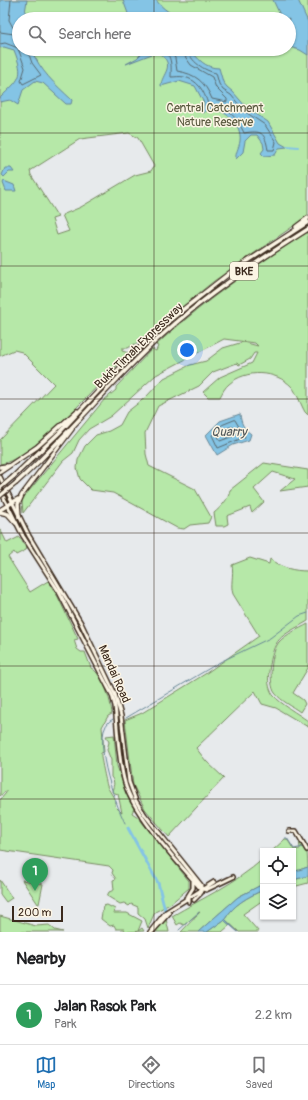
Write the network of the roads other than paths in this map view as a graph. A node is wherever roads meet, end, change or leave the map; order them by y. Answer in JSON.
{"nodes":[{"id":1,"x":308,"y":218,"type":"edge"},
{"id":2,"x":308,"y":222,"type":"edge"},
{"id":3,"x":308,"y":229,"type":"edge"},
{"id":4,"x":286,"y":235,"type":"junction"},
{"id":5,"x":91,"y":398,"type":"junction"},
{"id":6,"x":78,"y":420,"type":"junction"},
{"id":7,"x":14,"y":463,"type":"junction"},
{"id":8,"x":0,"y":467,"type":"edge"},
{"id":9,"x":0,"y":472,"type":"edge"},
{"id":10,"x":0,"y":478,"type":"edge"},
{"id":11,"x":0,"y":489,"type":"edge"},
{"id":12,"x":22,"y":495,"type":"junction"},
{"id":13,"x":0,"y":496,"type":"edge"},
{"id":14,"x":13,"y":504,"type":"junction"},
{"id":15,"x":8,"y":505,"type":"junction"},
{"id":16,"x":0,"y":511,"type":"edge"},
{"id":17,"x":19,"y":517,"type":"junction"},
{"id":18,"x":16,"y":523,"type":"junction"},
{"id":19,"x":29,"y":536,"type":"junction"},
{"id":20,"x":28,"y":545,"type":"junction"},
{"id":21,"x":77,"y":617,"type":"junction"},
{"id":22,"x":74,"y":621,"type":"junction"},
{"id":23,"x":81,"y":623,"type":"junction"},
{"id":24,"x":78,"y":629,"type":"junction"},
{"id":25,"x":125,"y":748,"type":"junction"},
{"id":26,"x":120,"y":750,"type":"junction"},
{"id":27,"x":156,"y":829,"type":"junction"},
{"id":28,"x":289,"y":831,"type":"dead end"},
{"id":29,"x":156,"y":834,"type":"junction"},
{"id":30,"x":307,"y":850,"type":"edge"},
{"id":31,"x":191,"y":877,"type":"junction"},
{"id":32,"x":233,"y":877,"type":"dead end"},
{"id":33,"x":196,"y":878,"type":"junction"},
{"id":34,"x":202,"y":883,"type":"junction"},
{"id":35,"x":210,"y":884,"type":"junction"},
{"id":36,"x":202,"y":889,"type":"junction"},
{"id":37,"x":186,"y":898,"type":"junction"},
{"id":38,"x":194,"y":900,"type":"dead end"},
{"id":39,"x":189,"y":902,"type":"dead end"},
{"id":40,"x":151,"y":932,"type":"edge"}],
"edges":[{"from":1,"to":4,"type":"highway"},
{"from":2,"to":4,"type":"highway","name":"Bukit Timah Expressway","number":"BKE"},
{"from":3,"to":6,"type":"highway","name":"Bukit Timah Expressway","number":"BKE"},
{"from":4,"to":5,"type":"highway","name":"Bukit Timah Expressway","number":"BKE"},
{"from":5,"to":7,"type":"highway"},
{"from":5,"to":11,"type":"highway","name":"Bukit Timah Expressway","number":"BKE","bridge":true},
{"from":6,"to":12,"type":"highway"},
{"from":6,"to":13,"type":"highway","name":"Bukit Timah Expressway","number":"BKE","bridge":true},
{"from":7,"to":8,"type":"highway"},
{"from":7,"to":9,"type":"highway"},
{"from":10,"to":14,"type":"main road","name":"Mandai Road"},
{"from":11,"to":15,"type":"main road","name":"Mandai Road"},
{"from":12,"to":14,"type":"highway"},
{"from":12,"to":17,"type":"highway"},
{"from":14,"to":15,"type":"highway"},
{"from":14,"to":17,"type":"main road","name":"Mandai Road"},
{"from":15,"to":16,"type":"highway"},
{"from":15,"to":18,"type":"main road","name":"Mandai Road"},
{"from":16,"to":18,"type":"highway"},
{"from":17,"to":19,"type":"main road","name":"Mandai Road"},
{"from":18,"to":20,"type":"main road","name":"Mandai Road"},
{"from":19,"to":20,"type":"main road"},
{"from":19,"to":21,"type":"main road","name":"Mandai Road"},
{"from":20,"to":22,"type":"main road","name":"Mandai Road"},
{"from":21,"to":22,"type":"main road"},
{"from":21,"to":23,"type":"main road","name":"Mandai Road"},
{"from":22,"to":24,"type":"main road","name":"Mandai Road"},
{"from":23,"to":24,"type":"main road"},
{"from":23,"to":25,"type":"main road","name":"Mandai Road"},
{"from":24,"to":26,"type":"main road","name":"Mandai Road"},
{"from":25,"to":26,"type":"main road"},
{"from":25,"to":27,"type":"main road","name":"Mandai Road"},
{"from":26,"to":29,"type":"main road","name":"Mandai Road"},
{"from":27,"to":29,"type":"main road"},
{"from":27,"to":33,"type":"main road","name":"Mandai Road"},
{"from":28,"to":30,"type":"main road"},
{"from":29,"to":31,"type":"main road","name":"Mandai Road"},
{"from":31,"to":36,"type":"main road","name":"Mandai Road"},
{"from":31,"to":37,"type":"main road"},
{"from":32,"to":36,"type":"main road"},
{"from":33,"to":34,"type":"main road"},
{"from":33,"to":36,"type":"main road"},
{"from":34,"to":35,"type":"main road"},
{"from":34,"to":35,"type":"main road"},
{"from":35,"to":36,"type":"main road"},
{"from":36,"to":37,"type":"main road"},
{"from":36,"to":38,"type":"main road"},
{"from":37,"to":39,"type":"main road"},
{"from":37,"to":40,"type":"main road"}]}
